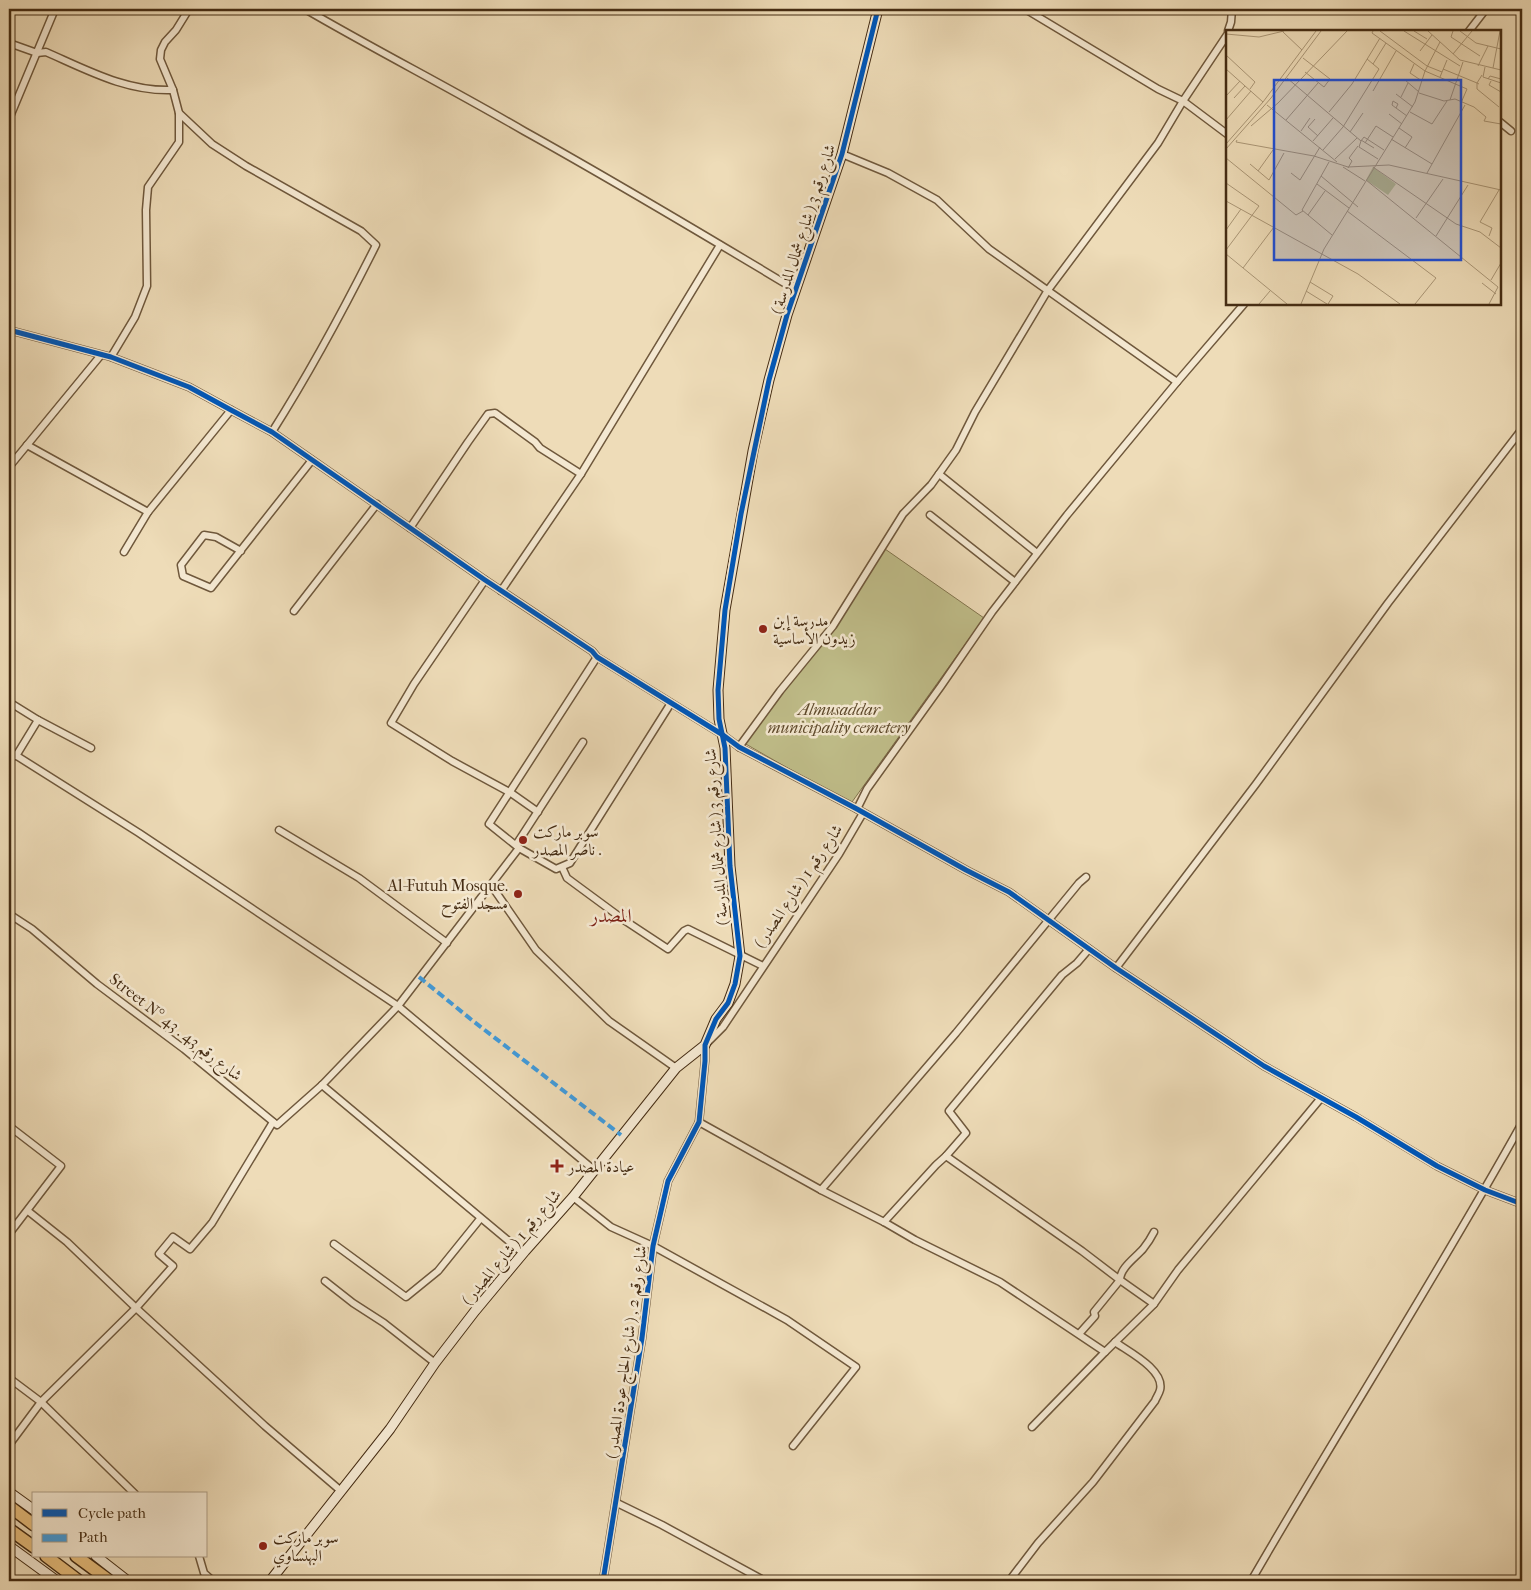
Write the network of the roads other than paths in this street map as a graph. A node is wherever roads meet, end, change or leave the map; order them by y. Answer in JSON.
{"nodes":[{"id":1,"x":55,"y":9,"type":"edge"},
{"id":2,"x":189,"y":9,"type":"edge"},
{"id":3,"x":306,"y":9,"type":"edge"},
{"id":4,"x":878,"y":9,"type":"edge"},
{"id":5,"x":1025,"y":9,"type":"edge"},
{"id":6,"x":1232,"y":9,"type":"edge"},
{"id":7,"x":1486,"y":9,"type":"edge"},
{"id":8,"x":1229,"y":30,"type":"edge"},
{"id":9,"x":1470,"y":30,"type":"edge"},
{"id":10,"x":1226,"y":36,"type":"edge"},
{"id":11,"x":9,"y":43,"type":"edge"},
{"id":12,"x":37,"y":53,"type":"junction"},
{"id":13,"x":173,"y":90,"type":"junction"},
{"id":14,"x":1182,"y":101,"type":"junction"},
{"id":15,"x":179,"y":112,"type":"junction"},
{"id":16,"x":9,"y":119,"type":"edge"},
{"id":17,"x":1501,"y":123,"type":"edge"},
{"id":18,"x":1511,"y":131,"type":"dead end"},
{"id":19,"x":1226,"y":133,"type":"edge"},
{"id":20,"x":842,"y":154,"type":"junction"},
{"id":21,"x":720,"y":245,"type":"junction"},
{"id":22,"x":796,"y":290,"type":"junction"},
{"id":23,"x":1048,"y":290,"type":"junction"},
{"id":24,"x":1243,"y":305,"type":"edge"},
{"id":25,"x":10,"y":333,"type":"edge"},
{"id":26,"x":101,"y":355,"type":"junction"},
{"id":27,"x":111,"y":357,"type":"junction"},
{"id":28,"x":1177,"y":382,"type":"junction"},
{"id":29,"x":232,"y":410,"type":"junction"},
{"id":30,"x":1522,"y":429,"type":"edge"},
{"id":31,"x":272,"y":432,"type":"junction"},
{"id":32,"x":27,"y":445,"type":"junction"},
{"id":33,"x":312,"y":460,"type":"junction"},
{"id":34,"x":9,"y":467,"type":"edge"},
{"id":35,"x":581,"y":474,"type":"junction"},
{"id":36,"x":939,"y":474,"type":"junction"},
{"id":37,"x":377,"y":504,"type":"junction"},
{"id":38,"x":148,"y":512,"type":"junction"},
{"id":39,"x":930,"y":515,"type":"dead end"},
{"id":40,"x":410,"y":528,"type":"junction"},
{"id":41,"x":241,"y":551,"type":"junction"},
{"id":42,"x":124,"y":552,"type":"dead end"},
{"id":43,"x":1037,"y":553,"type":"junction"},
{"id":44,"x":485,"y":580,"type":"junction"},
{"id":45,"x":1015,"y":582,"type":"junction"},
{"id":46,"x":501,"y":591,"type":"junction"},
{"id":47,"x":294,"y":611,"type":"dead end"},
{"id":48,"x":598,"y":656,"type":"junction"},
{"id":49,"x":9,"y":702,"type":"edge"},
{"id":50,"x":671,"y":703,"type":"junction"},
{"id":51,"x":38,"y":720,"type":"junction"},
{"id":52,"x":723,"y":735,"type":"junction"},
{"id":53,"x":583,"y":742,"type":"dead end"},
{"id":54,"x":740,"y":747,"type":"junction"},
{"id":55,"x":91,"y":748,"type":"dead end"},
{"id":56,"x":9,"y":751,"type":"edge"},
{"id":57,"x":16,"y":756,"type":"junction"},
{"id":58,"x":511,"y":793,"type":"junction"},
{"id":59,"x":857,"y":809,"type":"junction"},
{"id":60,"x":538,"y":812,"type":"junction"},
{"id":61,"x":863,"y":813,"type":"junction"},
{"id":62,"x":279,"y":830,"type":"dead end"},
{"id":63,"x":518,"y":847,"type":"junction"},
{"id":64,"x":562,"y":867,"type":"junction"},
{"id":65,"x":1086,"y":877,"type":"dead end"},
{"id":66,"x":491,"y":885,"type":"junction"},
{"id":67,"x":9,"y":914,"type":"edge"},
{"id":68,"x":1049,"y":920,"type":"junction"},
{"id":69,"x":447,"y":943,"type":"junction"},
{"id":70,"x":1089,"y":949,"type":"junction"},
{"id":71,"x":740,"y":956,"type":"junction"},
{"id":72,"x":762,"y":966,"type":"junction"},
{"id":73,"x":1116,"y":968,"type":"junction"},
{"id":74,"x":398,"y":1006,"type":"junction"},
{"id":75,"x":705,"y":1045,"type":"junction"},
{"id":76,"x":676,"y":1068,"type":"junction"},
{"id":77,"x":322,"y":1084,"type":"junction"},
{"id":78,"x":1321,"y":1098,"type":"junction"},
{"id":79,"x":273,"y":1122,"type":"junction"},
{"id":80,"x":699,"y":1122,"type":"junction"},
{"id":81,"x":1522,"y":1123,"type":"edge"},
{"id":82,"x":9,"y":1126,"type":"edge"},
{"id":83,"x":946,"y":1156,"type":"junction"},
{"id":84,"x":594,"y":1170,"type":"junction"},
{"id":85,"x":821,"y":1190,"type":"junction"},
{"id":86,"x":1485,"y":1190,"type":"junction"},
{"id":87,"x":572,"y":1197,"type":"junction"},
{"id":88,"x":1522,"y":1204,"type":"edge"},
{"id":89,"x":28,"y":1211,"type":"junction"},
{"id":90,"x":480,"y":1219,"type":"junction"},
{"id":91,"x":884,"y":1222,"type":"junction"},
{"id":92,"x":1154,"y":1232,"type":"dead end"},
{"id":93,"x":9,"y":1234,"type":"edge"},
{"id":94,"x":334,"y":1244,"type":"dead end"},
{"id":95,"x":653,"y":1246,"type":"junction"},
{"id":96,"x":523,"y":1254,"type":"junction"},
{"id":97,"x":1120,"y":1280,"type":"junction"},
{"id":98,"x":325,"y":1281,"type":"dead end"},
{"id":99,"x":1154,"y":1304,"type":"junction"},
{"id":100,"x":136,"y":1308,"type":"junction"},
{"id":101,"x":1079,"y":1334,"type":"junction"},
{"id":102,"x":1115,"y":1342,"type":"junction"},
{"id":103,"x":1105,"y":1352,"type":"junction"},
{"id":104,"x":435,"y":1364,"type":"junction"},
{"id":105,"x":9,"y":1378,"type":"edge"},
{"id":106,"x":40,"y":1402,"type":"junction"},
{"id":107,"x":1032,"y":1427,"type":"dead end"},
{"id":108,"x":9,"y":1445,"type":"edge"},
{"id":109,"x":793,"y":1446,"type":"dead end"},
{"id":110,"x":341,"y":1491,"type":"junction"},
{"id":111,"x":9,"y":1492,"type":"edge"},
{"id":112,"x":133,"y":1492,"type":"edge"},
{"id":113,"x":617,"y":1503,"type":"junction"},
{"id":114,"x":9,"y":1506,"type":"edge"},
{"id":115,"x":32,"y":1509,"type":"edge"},
{"id":116,"x":32,"y":1523,"type":"edge"},
{"id":117,"x":9,"y":1529,"type":"edge"},
{"id":118,"x":9,"y":1546,"type":"edge"},
{"id":119,"x":32,"y":1546,"type":"edge"},
{"id":120,"x":49,"y":1558,"type":"edge"},
{"id":121,"x":79,"y":1558,"type":"edge"},
{"id":122,"x":99,"y":1558,"type":"edge"},
{"id":123,"x":200,"y":1558,"type":"edge"},
{"id":124,"x":57,"y":1581,"type":"edge"},
{"id":125,"x":79,"y":1581,"type":"edge"},
{"id":126,"x":110,"y":1581,"type":"edge"},
{"id":127,"x":128,"y":1581,"type":"edge"},
{"id":128,"x":213,"y":1581,"type":"edge"},
{"id":129,"x":270,"y":1581,"type":"edge"},
{"id":130,"x":603,"y":1581,"type":"edge"},
{"id":131,"x":765,"y":1581,"type":"edge"},
{"id":132,"x":1009,"y":1581,"type":"edge"},
{"id":133,"x":1251,"y":1581,"type":"edge"}],
"edges":[{"from":1,"to":12,"type":"street"},
{"from":2,"to":13,"type":"street"},
{"from":3,"to":21,"type":"street"},
{"from":4,"to":20,"type":"street","name":"شارع رقم 3 ( شارع شمال المدرسة )"},
{"from":5,"to":14,"type":"street"},
{"from":6,"to":8,"type":"street"},
{"from":7,"to":9,"type":"street"},
{"from":10,"to":14,"type":"street"},
{"from":11,"to":12,"type":"street"},
{"from":12,"to":13,"type":"street"},
{"from":12,"to":16,"type":"street"},
{"from":13,"to":15,"type":"street"},
{"from":14,"to":19,"type":"street"},
{"from":14,"to":23,"type":"street"},
{"from":15,"to":27,"type":"street"},
{"from":15,"to":31,"type":"street"},
{"from":17,"to":18,"type":"street"},
{"from":20,"to":22,"type":"street","name":"شارع رقم 3 ( شارع شمال المدرسة )"},
{"from":20,"to":23,"type":"street"},
{"from":21,"to":22,"type":"street"},
{"from":21,"to":35,"type":"street"},
{"from":22,"to":52,"type":"street","name":"شارع رقم 3 ( شارع شمال المدرسة )"},
{"from":23,"to":28,"type":"street"},
{"from":23,"to":36,"type":"street"},
{"from":24,"to":28,"type":"street"},
{"from":25,"to":26,"type":"street"},
{"from":26,"to":27,"type":"street"},
{"from":26,"to":32,"type":"street"},
{"from":27,"to":29,"type":"street"},
{"from":28,"to":43,"type":"street"},
{"from":29,"to":31,"type":"street"},
{"from":29,"to":38,"type":"street"},
{"from":30,"to":73,"type":"street"},
{"from":31,"to":33,"type":"street"},
{"from":32,"to":34,"type":"street"},
{"from":32,"to":38,"type":"street"},
{"from":33,"to":37,"type":"street"},
{"from":33,"to":41,"type":"street"},
{"from":35,"to":40,"type":"street"},
{"from":35,"to":46,"type":"street"},
{"from":36,"to":43,"type":"street"},
{"from":36,"to":54,"type":"street"},
{"from":37,"to":40,"type":"street"},
{"from":37,"to":47,"type":"street"},
{"from":38,"to":42,"type":"street"},
{"from":39,"to":45,"type":"street"},
{"from":40,"to":44,"type":"street"},
{"from":41,"to":41,"type":"street"},
{"from":43,"to":45,"type":"street"},
{"from":44,"to":46,"type":"street"},
{"from":44,"to":58,"type":"street"},
{"from":45,"to":59,"type":"street"},
{"from":46,"to":48,"type":"street"},
{"from":48,"to":50,"type":"street"},
{"from":48,"to":58,"type":"street"},
{"from":49,"to":51,"type":"street"},
{"from":50,"to":52,"type":"street"},
{"from":50,"to":64,"type":"street"},
{"from":51,"to":55,"type":"street"},
{"from":51,"to":57,"type":"street"},
{"from":52,"to":54,"type":"street"},
{"from":52,"to":71,"type":"street","name":"شارع رقم 3 ( شارع شمال المدرسة )"},
{"from":53,"to":60,"type":"street"},
{"from":54,"to":59,"type":"street"},
{"from":56,"to":57,"type":"street"},
{"from":57,"to":74,"type":"street"},
{"from":58,"to":60,"type":"street"},
{"from":58,"to":63,"type":"street"},
{"from":59,"to":61,"type":"street"},
{"from":60,"to":63,"type":"street"},
{"from":61,"to":68,"type":"street"},
{"from":61,"to":72,"type":"street","name":"شارع رقم 1 ( شارع المصدر )"},
{"from":62,"to":69,"type":"street"},
{"from":63,"to":64,"type":"street"},
{"from":63,"to":66,"type":"street"},
{"from":64,"to":71,"type":"street"},
{"from":65,"to":68,"type":"street"},
{"from":66,"to":69,"type":"street"},
{"from":66,"to":76,"type":"street"},
{"from":67,"to":79,"type":"street","name":"Street N° 43 . شارع رقم 43"},
{"from":68,"to":70,"type":"street"},
{"from":68,"to":85,"type":"street"},
{"from":69,"to":74,"type":"street"},
{"from":70,"to":73,"type":"street"},
{"from":70,"to":83,"type":"street"},
{"from":71,"to":72,"type":"street"},
{"from":71,"to":75,"type":"street","name":"شارع رقم 3 ( شارع شمال المدرسة )"},
{"from":72,"to":75,"type":"street","name":"شارع رقم 1 ( شارع المصدر )"},
{"from":73,"to":78,"type":"street"},
{"from":74,"to":77,"type":"street"},
{"from":74,"to":84,"type":"street"},
{"from":75,"to":76,"type":"street","name":"شارع رقم 1 ( شارع المصدر )"},
{"from":75,"to":80,"type":"street","name":"شارع رقم 2 , ( شارع الحاج عودة المصدر )"},
{"from":76,"to":84,"type":"street","name":"شارع رقم 1 ( شارع المصدر )"},
{"from":77,"to":79,"type":"street"},
{"from":77,"to":90,"type":"street"},
{"from":78,"to":86,"type":"street"},
{"from":78,"to":99,"type":"street"},
{"from":79,"to":100,"type":"street"},
{"from":80,"to":85,"type":"street"},
{"from":80,"to":95,"type":"street","name":"شارع رقم 2 , ( شارع الحاج عودة المصدر )"},
{"from":81,"to":86,"type":"street"},
{"from":82,"to":89,"type":"street"},
{"from":83,"to":91,"type":"street"},
{"from":83,"to":97,"type":"street"},
{"from":84,"to":87,"type":"street","name":"شارع رقم 1 ( شارع المصدر )"},
{"from":85,"to":91,"type":"street"},
{"from":86,"to":88,"type":"street"},
{"from":86,"to":133,"type":"street"},
{"from":87,"to":95,"type":"street"},
{"from":87,"to":96,"type":"street","name":"شارع رقم 1 ( شارع المصدر )"},
{"from":89,"to":93,"type":"street"},
{"from":89,"to":100,"type":"street"},
{"from":90,"to":94,"type":"street"},
{"from":90,"to":96,"type":"street"},
{"from":91,"to":101,"type":"street"},
{"from":92,"to":97,"type":"street"},
{"from":95,"to":109,"type":"street"},
{"from":95,"to":113,"type":"street","name":"شارع رقم 2 , ( شارع الحاج عودة المصدر )"},
{"from":96,"to":104,"type":"street","name":"شارع رقم 1 ( شارع المصدر )"},
{"from":97,"to":99,"type":"street"},
{"from":97,"to":101,"type":"street"},
{"from":98,"to":104,"type":"street"},
{"from":99,"to":102,"type":"street"},
{"from":100,"to":106,"type":"street"},
{"from":100,"to":110,"type":"street"},
{"from":101,"to":103,"type":"street"},
{"from":102,"to":103,"type":"street"},
{"from":102,"to":132,"type":"street"},
{"from":103,"to":107,"type":"street"},
{"from":104,"to":110,"type":"street","name":"شارع رقم 1 ( شارع المصدر )"},
{"from":105,"to":106,"type":"street"},
{"from":106,"to":108,"type":"street"},
{"from":106,"to":112,"type":"street"},
{"from":110,"to":129,"type":"street","name":"شارع رقم 1 ( شارع المصدر )"},
{"from":111,"to":115,"type":"street"},
{"from":113,"to":130,"type":"street","name":"شارع رقم 2 , ( شارع الحاج عودة المصدر )"},
{"from":113,"to":131,"type":"street"},
{"from":114,"to":116,"type":"highway"},
{"from":117,"to":119,"type":"highway"},
{"from":118,"to":124,"type":"street"},
{"from":120,"to":125,"type":"highway"},
{"from":121,"to":126,"type":"highway"},
{"from":122,"to":127,"type":"street"},
{"from":123,"to":128,"type":"street"}]}
